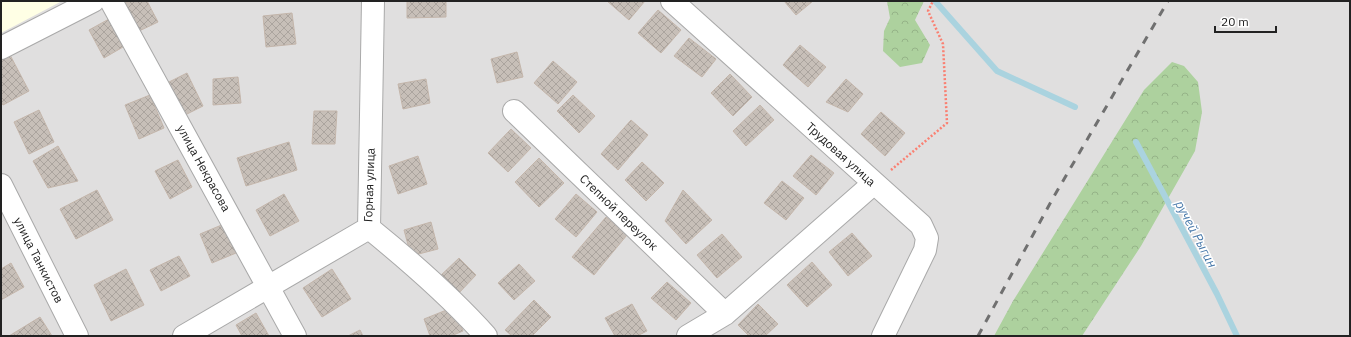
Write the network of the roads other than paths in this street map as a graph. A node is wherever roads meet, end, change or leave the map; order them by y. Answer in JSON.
{"nodes":[{"id":1,"x":93,"y":1,"type":"edge"},
{"id":2,"x":111,"y":1,"type":"edge"},
{"id":3,"x":373,"y":1,"type":"edge"},
{"id":4,"x":672,"y":1,"type":"edge"},
{"id":5,"x":1,"y":48,"type":"edge"},
{"id":6,"x":514,"y":111,"type":"dead end"},
{"id":7,"x":874,"y":184,"type":"junction"},
{"id":8,"x":1,"y":185,"type":"edge"},
{"id":9,"x":369,"y":228,"type":"junction"},
{"id":10,"x":269,"y":286,"type":"junction"},
{"id":11,"x":725,"y":314,"type":"junction"},
{"id":12,"x":77,"y":336,"type":"edge"},
{"id":13,"x":184,"y":336,"type":"edge"},
{"id":14,"x":295,"y":336,"type":"edge"},
{"id":15,"x":486,"y":336,"type":"edge"},
{"id":16,"x":688,"y":336,"type":"edge"},
{"id":17,"x":883,"y":336,"type":"edge"}],
"edges":[{"from":1,"to":5,"type":"street"},
{"from":2,"to":10,"type":"street","name":"улица Некрасова"},
{"from":3,"to":9,"type":"street","name":"Горная улица"},
{"from":4,"to":7,"type":"street","name":"Трудовая улица"},
{"from":6,"to":11,"type":"street","name":"Степной переулок"},
{"from":7,"to":11,"type":"street"},
{"from":7,"to":17,"type":"street","name":"Трудовая улица"},
{"from":8,"to":12,"type":"street","name":"улица Танкистов"},
{"from":9,"to":10,"type":"street","name":"Горная улица"},
{"from":9,"to":15,"type":"street"},
{"from":10,"to":13,"type":"street","name":"Горная улица"},
{"from":10,"to":14,"type":"street","name":"улица Некрасова"},
{"from":11,"to":16,"type":"street"}]}
